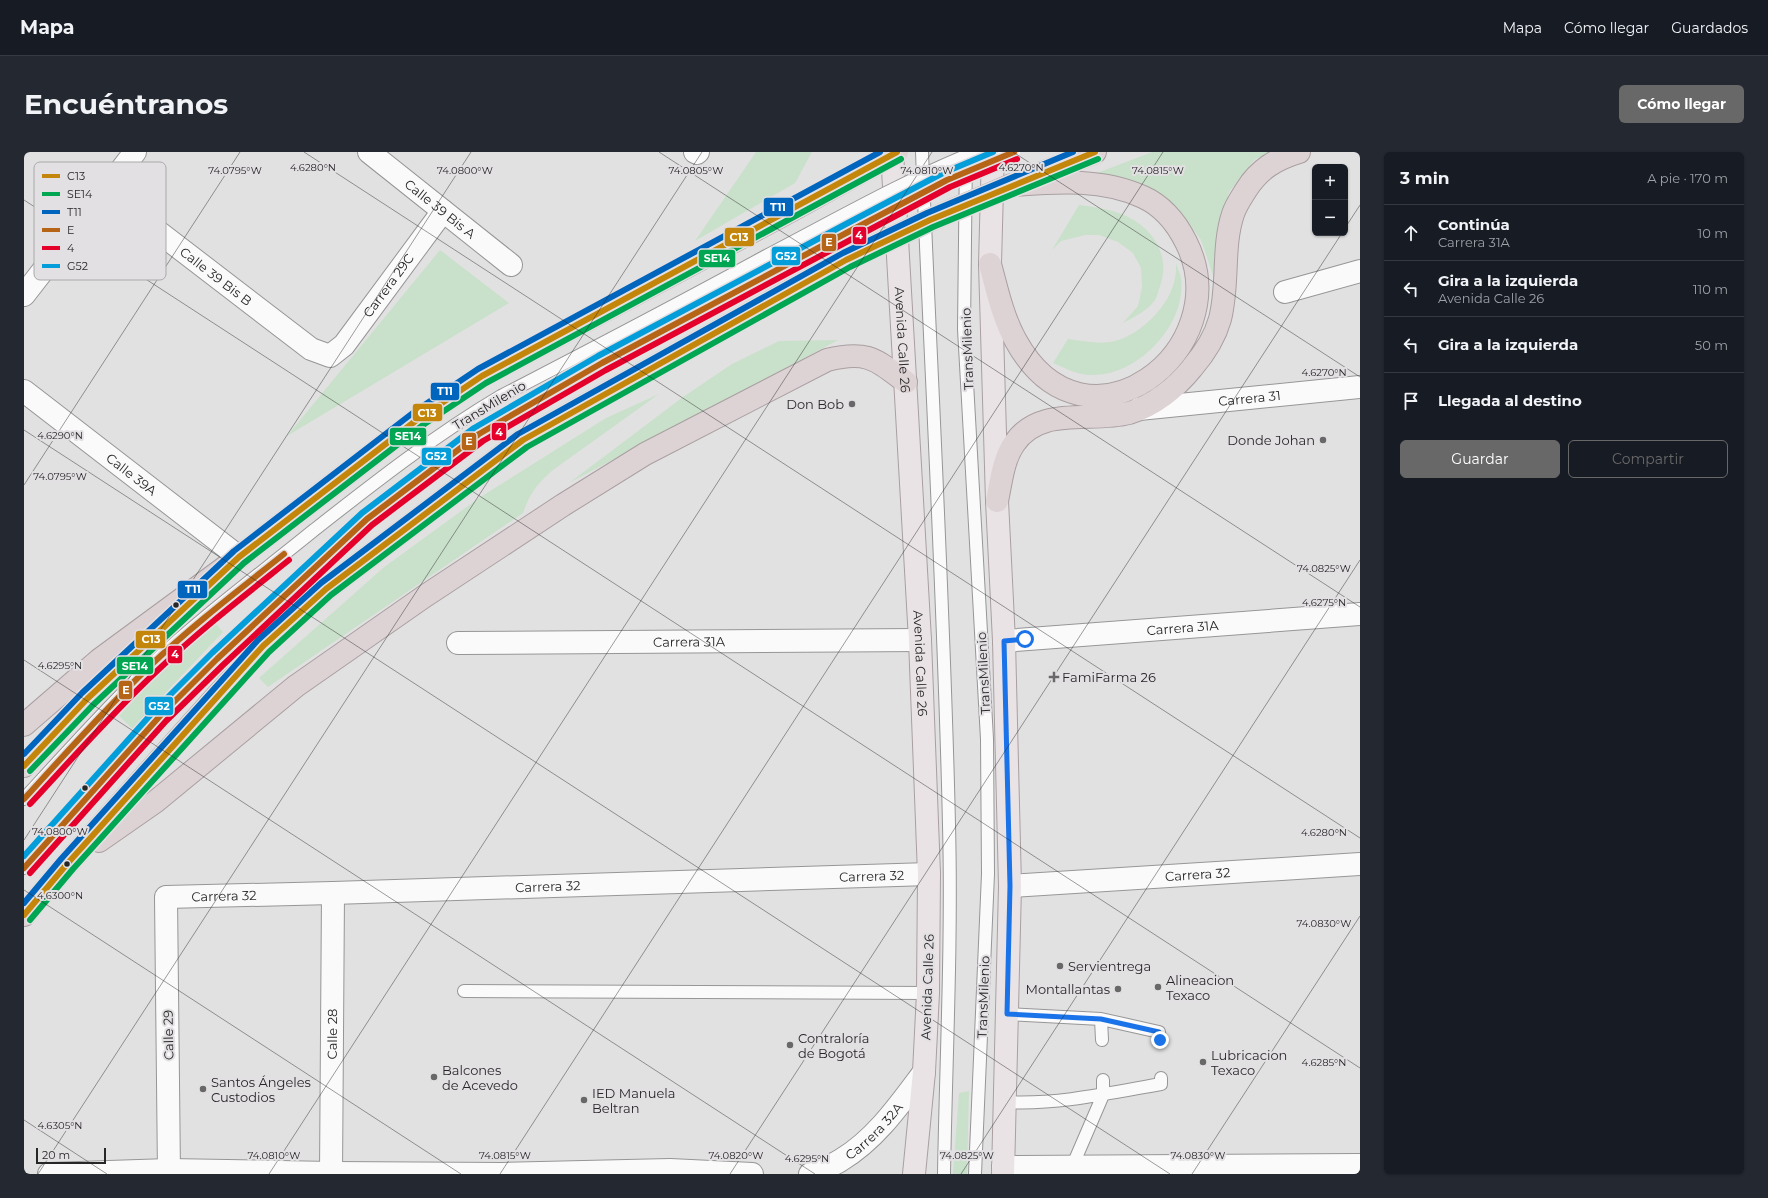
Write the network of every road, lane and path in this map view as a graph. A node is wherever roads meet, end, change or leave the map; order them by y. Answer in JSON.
{"nodes":[{"id":1,"x":135,"y":152,"type":"edge"},
{"id":2,"x":369,"y":152,"type":"edge"},
{"id":3,"x":892,"y":152,"type":"edge"},
{"id":4,"x":897,"y":152,"type":"edge"},
{"id":5,"x":922,"y":152,"type":"edge"},
{"id":6,"x":966,"y":152,"type":"edge"},
{"id":7,"x":975,"y":152,"type":"edge"},
{"id":8,"x":993,"y":152,"type":"edge"},
{"id":9,"x":1014,"y":152,"type":"edge"},
{"id":10,"x":1095,"y":152,"type":"edge"},
{"id":11,"x":1298,"y":152,"type":"edge"},
{"id":12,"x":127,"y":162,"type":"edge"},
{"id":13,"x":1012,"y":185,"type":"junction"},
{"id":14,"x":443,"y":211,"type":"junction"},
{"id":15,"x":166,"y":238,"type":"edge"},
{"id":16,"x":990,"y":264,"type":"junction"},
{"id":17,"x":511,"y":265,"type":"dead end"},
{"id":18,"x":1360,"y":270,"type":"edge"},
{"id":19,"x":36,"y":280,"type":"edge"},
{"id":20,"x":1285,"y":292,"type":"dead end"},
{"id":21,"x":24,"y":295,"type":"edge"},
{"id":22,"x":330,"y":356,"type":"joint"},
{"id":23,"x":906,"y":382,"type":"junction"},
{"id":24,"x":1360,"y":387,"type":"edge"},
{"id":25,"x":24,"y":391,"type":"edge"},
{"id":26,"x":1139,"y":409,"type":"junction"},
{"id":27,"x":997,"y":501,"type":"junction"},
{"id":28,"x":239,"y":557,"type":"junction"},
{"id":29,"x":1360,"y":614,"type":"edge"},
{"id":30,"x":920,"y":640,"type":"junction"},
{"id":31,"x":1004,"y":641,"type":"junction"},
{"id":32,"x":458,"y":644,"type":"dead end"},
{"id":33,"x":24,"y":725,"type":"edge"},
{"id":34,"x":24,"y":766,"type":"edge"},
{"id":35,"x":24,"y":798,"type":"edge"},
{"id":36,"x":67,"y":864,"type":"junction"},
{"id":37,"x":1360,"y":864,"type":"edge"},
{"id":38,"x":24,"y":868,"type":"edge"},
{"id":39,"x":929,"y":874,"type":"junction"},
{"id":40,"x":1010,"y":886,"type":"junction"},
{"id":41,"x":333,"y":893,"type":"junction"},
{"id":42,"x":166,"y":897,"type":"joint"},
{"id":43,"x":24,"y":915,"type":"edge"},
{"id":44,"x":464,"y":991,"type":"dead end"},
{"id":45,"x":928,"y":993,"type":"junction"},
{"id":46,"x":1007,"y":1014,"type":"junction"},
{"id":47,"x":1101,"y":1019,"type":"junction"},
{"id":48,"x":1102,"y":1040,"type":"dead end"},
{"id":49,"x":1160,"y":1040,"type":"dead end"},
{"id":50,"x":924,"y":1072,"type":"junction"},
{"id":51,"x":1161,"y":1078,"type":"dead end"},
{"id":52,"x":1103,"y":1080,"type":"dead end"},
{"id":53,"x":1103,"y":1095,"type":"junction"},
{"id":54,"x":1005,"y":1102,"type":"junction"},
{"id":55,"x":944,"y":1152,"type":"junction"},
{"id":56,"x":1360,"y":1165,"type":"edge"},
{"id":57,"x":1072,"y":1167,"type":"junction"},
{"id":58,"x":1003,"y":1171,"type":"edge"},
{"id":59,"x":169,"y":1172,"type":"edge"},
{"id":60,"x":670,"y":1172,"type":"edge"},
{"id":61,"x":49,"y":1174,"type":"edge"},
{"id":62,"x":331,"y":1174,"type":"edge"},
{"id":63,"x":502,"y":1174,"type":"edge"},
{"id":64,"x":752,"y":1174,"type":"edge"},
{"id":65,"x":810,"y":1174,"type":"edge"},
{"id":66,"x":914,"y":1174,"type":"edge"},
{"id":67,"x":940,"y":1174,"type":"edge"},
{"id":68,"x":944,"y":1174,"type":"edge"},
{"id":69,"x":975,"y":1174,"type":"edge"}],
"edges":[{"from":1,"to":12,"type":"street"},
{"from":2,"to":14,"type":"street","name":"Calle 39 Bis A"},
{"from":3,"to":23,"type":"main road","name":"Avenida Calle 26"},
{"from":4,"to":28,"type":"highway","bridge":true},
{"from":5,"to":55,"type":"lane"},
{"from":6,"to":69,"type":"lane","name":"TransMilenio"},
{"from":7,"to":35,"type":"lane","name":"TransMilenio","bridge":true},
{"from":8,"to":16,"type":"main road"},
{"from":9,"to":38,"type":"lane","name":"TransMilenio","bridge":true},
{"from":10,"to":13,"type":"highway"},
{"from":11,"to":26,"type":"highway"},
{"from":13,"to":16,"type":"highway"},
{"from":13,"to":36,"type":"highway","bridge":true},
{"from":14,"to":17,"type":"street","name":"Calle 39 Bis A"},
{"from":14,"to":22,"type":"street","name":"Carrera 29C"},
{"from":15,"to":22,"type":"street","name":"Calle 39 Bis B"},
{"from":16,"to":27,"type":"main road"},
{"from":18,"to":20,"type":"street"},
{"from":19,"to":21,"type":"street"},
{"from":23,"to":30,"type":"main road","name":"Avenida Calle 26"},
{"from":23,"to":36,"type":"highway"},
{"from":24,"to":26,"type":"street","name":"Carrera 31"},
{"from":25,"to":28,"type":"street","name":"Calle 39A"},
{"from":26,"to":27,"type":"highway"},
{"from":27,"to":31,"type":"main road"},
{"from":28,"to":33,"type":"highway"},
{"from":28,"to":34,"type":"highway"},
{"from":29,"to":31,"type":"street","name":"Carrera 31A"},
{"from":30,"to":32,"type":"street","name":"Carrera 31A"},
{"from":30,"to":39,"type":"main road","name":"Avenida Calle 26"},
{"from":31,"to":40,"type":"main road"},
{"from":36,"to":43,"type":"highway"},
{"from":37,"to":40,"type":"street","name":"Carrera 32"},
{"from":39,"to":41,"type":"street","name":"Carrera 32"},
{"from":39,"to":45,"type":"main road","name":"Avenida Calle 26"},
{"from":40,"to":46,"type":"main road"},
{"from":41,"to":42,"type":"street","name":"Carrera 32"},
{"from":41,"to":62,"type":"street","name":"Calle 28"},
{"from":42,"to":59,"type":"street","name":"Calle 29"},
{"from":44,"to":45,"type":"lane"},
{"from":45,"to":50,"type":"main road","name":"Avenida Calle 26"},
{"from":46,"to":47,"type":"lane"},
{"from":46,"to":54,"type":"main road"},
{"from":47,"to":48,"type":"lane"},
{"from":47,"to":49,"type":"lane"},
{"from":50,"to":65,"type":"street","name":"Carrera 32A"},
{"from":50,"to":66,"type":"main road","name":"Avenida Calle 26"},
{"from":51,"to":53,"type":"lane"},
{"from":52,"to":53,"type":"lane"},
{"from":53,"to":54,"type":"lane"},
{"from":53,"to":57,"type":"lane"},
{"from":54,"to":58,"type":"main road"},
{"from":55,"to":67,"type":"lane"},
{"from":55,"to":68,"type":"lane"},
{"from":56,"to":57,"type":"street"},
{"from":57,"to":58,"type":"street"},
{"from":59,"to":61,"type":"street"},
{"from":59,"to":62,"type":"street"},
{"from":60,"to":63,"type":"street"},
{"from":60,"to":64,"type":"street"},
{"from":62,"to":63,"type":"street"}]}
